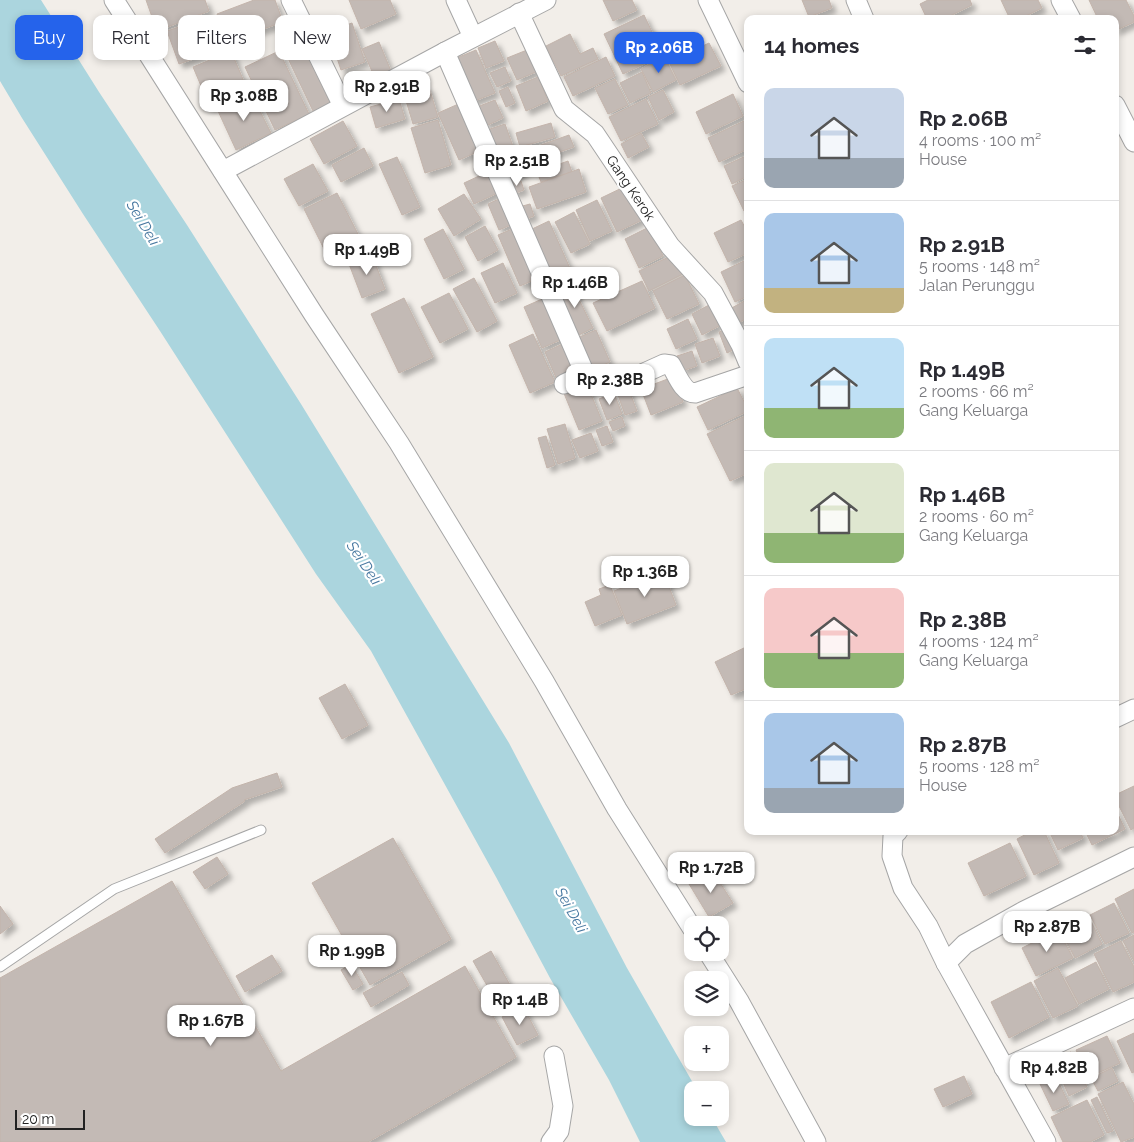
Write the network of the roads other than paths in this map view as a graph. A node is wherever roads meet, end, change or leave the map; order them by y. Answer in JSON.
{"nodes":[{"id":1,"x":114,"y":0,"type":"edge"},
{"id":2,"x":291,"y":0,"type":"edge"},
{"id":3,"x":456,"y":0,"type":"edge"},
{"id":4,"x":546,"y":0,"type":"edge"},
{"id":5,"x":708,"y":0,"type":"edge"},
{"id":6,"x":856,"y":0,"type":"edge"},
{"id":7,"x":1061,"y":0,"type":"edge"},
{"id":8,"x":519,"y":13,"type":"junction"},
{"id":9,"x":862,"y":15,"type":"edge"},
{"id":10,"x":1069,"y":15,"type":"edge"},
{"id":11,"x":473,"y":37,"type":"junction"},
{"id":12,"x":445,"y":52,"type":"junction"},
{"id":13,"x":744,"y":74,"type":"edge"},
{"id":14,"x":343,"y":106,"type":"junction"},
{"id":15,"x":1119,"y":113,"type":"edge"},
{"id":16,"x":1134,"y":142,"type":"edge"},
{"id":17,"x":223,"y":170,"type":"junction"},
{"id":18,"x":744,"y":352,"type":"edge"},
{"id":19,"x":585,"y":374,"type":"junction"},
{"id":20,"x":744,"y":376,"type":"edge"},
{"id":21,"x":564,"y":384,"type":"dead end"},
{"id":22,"x":1134,"y":709,"type":"edge"},
{"id":23,"x":1119,"y":716,"type":"edge"},
{"id":24,"x":261,"y":830,"type":"dead end"},
{"id":25,"x":894,"y":835,"type":"edge"},
{"id":26,"x":1134,"y":857,"type":"edge"},
{"id":27,"x":684,"y":916,"type":"edge"},
{"id":28,"x":714,"y":961,"type":"edge"},
{"id":29,"x":946,"y":963,"type":"junction"},
{"id":30,"x":0,"y":967,"type":"edge"},
{"id":31,"x":1134,"y":1008,"type":"edge"},
{"id":32,"x":554,"y":1056,"type":"dead end"},
{"id":33,"x":1004,"y":1068,"type":"junction"},
{"id":34,"x":551,"y":1142,"type":"edge"},
{"id":35,"x":816,"y":1142,"type":"edge"},
{"id":36,"x":1046,"y":1142,"type":"edge"}],
"edges":[{"from":1,"to":17,"type":"street"},
{"from":2,"to":14,"type":"street"},
{"from":3,"to":11,"type":"street"},
{"from":4,"to":8,"type":"street"},
{"from":5,"to":13,"type":"street"},
{"from":6,"to":9,"type":"street"},
{"from":7,"to":10,"type":"street"},
{"from":8,"to":11,"type":"street"},
{"from":8,"to":18,"type":"street","name":"Gang Kerok"},
{"from":11,"to":12,"type":"street"},
{"from":12,"to":14,"type":"street"},
{"from":12,"to":19,"type":"street"},
{"from":14,"to":17,"type":"street"},
{"from":15,"to":16,"type":"street"},
{"from":17,"to":27,"type":"street"},
{"from":19,"to":20,"type":"street"},
{"from":19,"to":21,"type":"street"},
{"from":22,"to":23,"type":"street"},
{"from":24,"to":30,"type":"lane"},
{"from":25,"to":29,"type":"street"},
{"from":26,"to":29,"type":"street"},
{"from":28,"to":35,"type":"street"},
{"from":29,"to":33,"type":"street"},
{"from":31,"to":33,"type":"street"},
{"from":32,"to":34,"type":"street"},
{"from":33,"to":36,"type":"street"}]}
